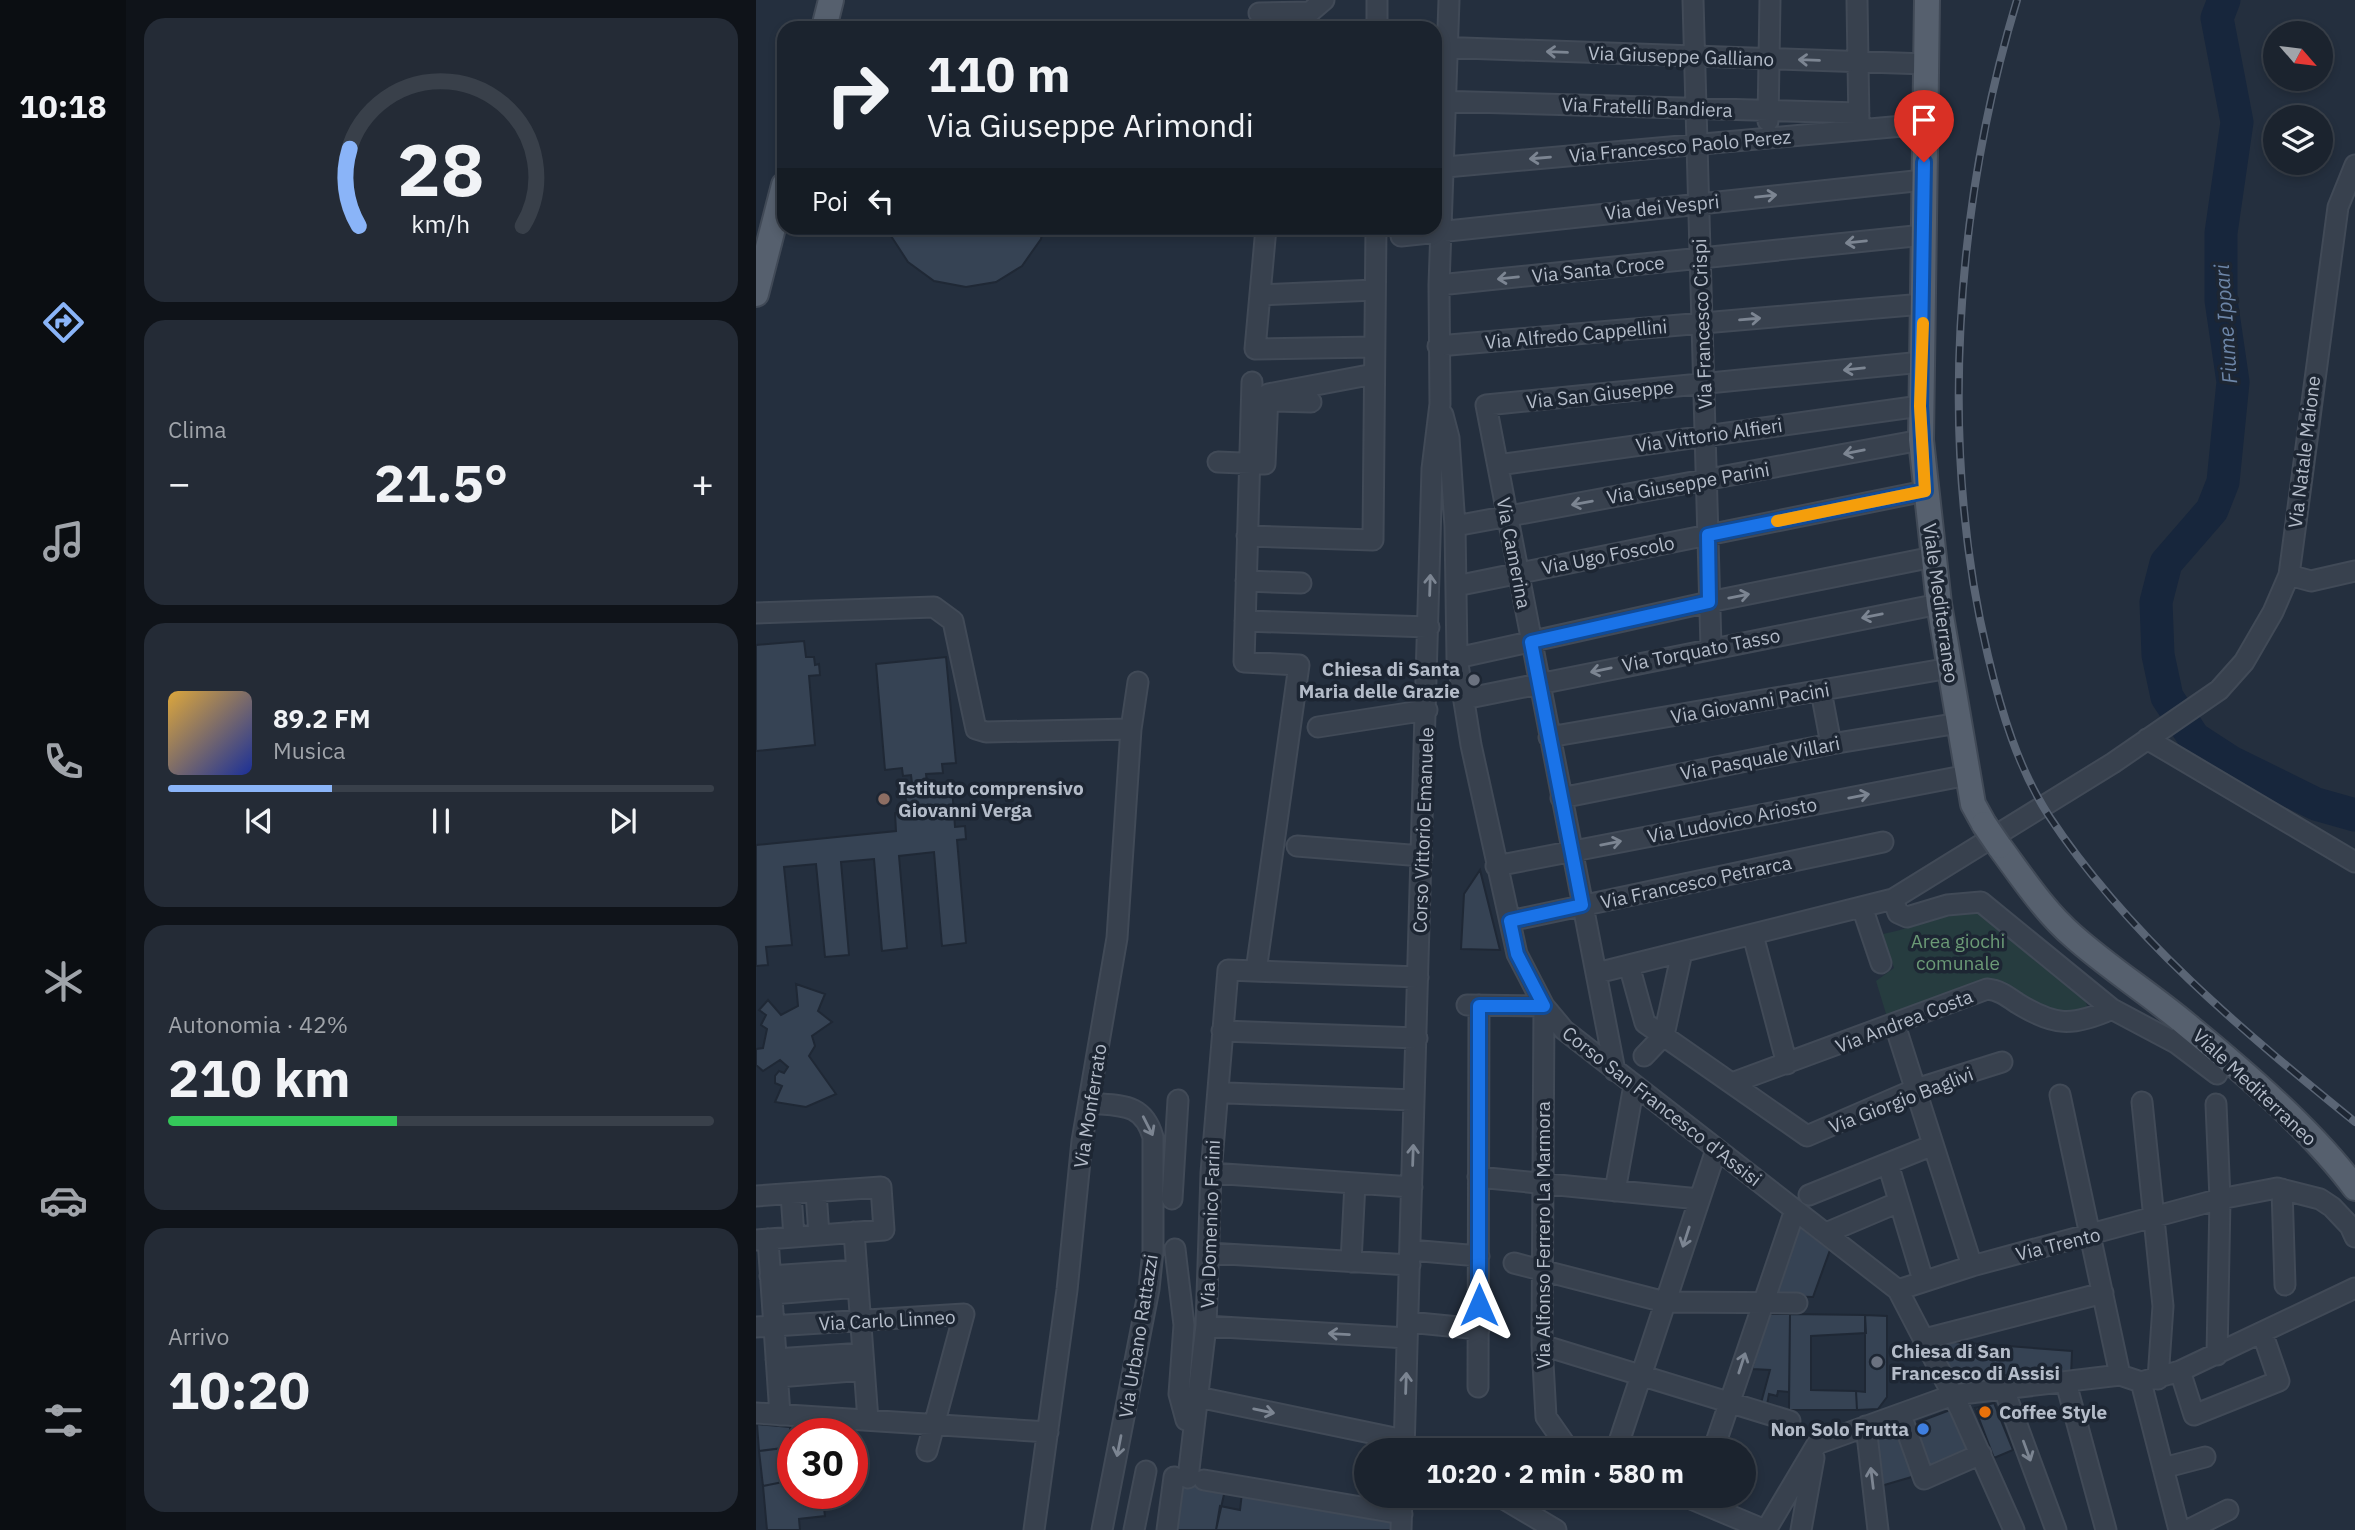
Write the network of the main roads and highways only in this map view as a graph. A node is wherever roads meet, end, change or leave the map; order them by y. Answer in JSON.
{"nodes":[{"id":1,"x":831,"y":0,"type":"edge"},
{"id":2,"x":1927,"y":0,"type":"edge"},
{"id":3,"x":826,"y":21,"type":"edge"},
{"id":4,"x":777,"y":212,"type":"edge"},
{"id":5,"x":756,"y":294,"type":"edge"},
{"id":6,"x":2355,"y":1188,"type":"edge"}],
"edges":[{"from":1,"to":3,"type":"main road"},
{"from":2,"to":6,"type":"main road","name":"Viale Mediterraneo","bridge":true},
{"from":4,"to":5,"type":"main road"}]}
